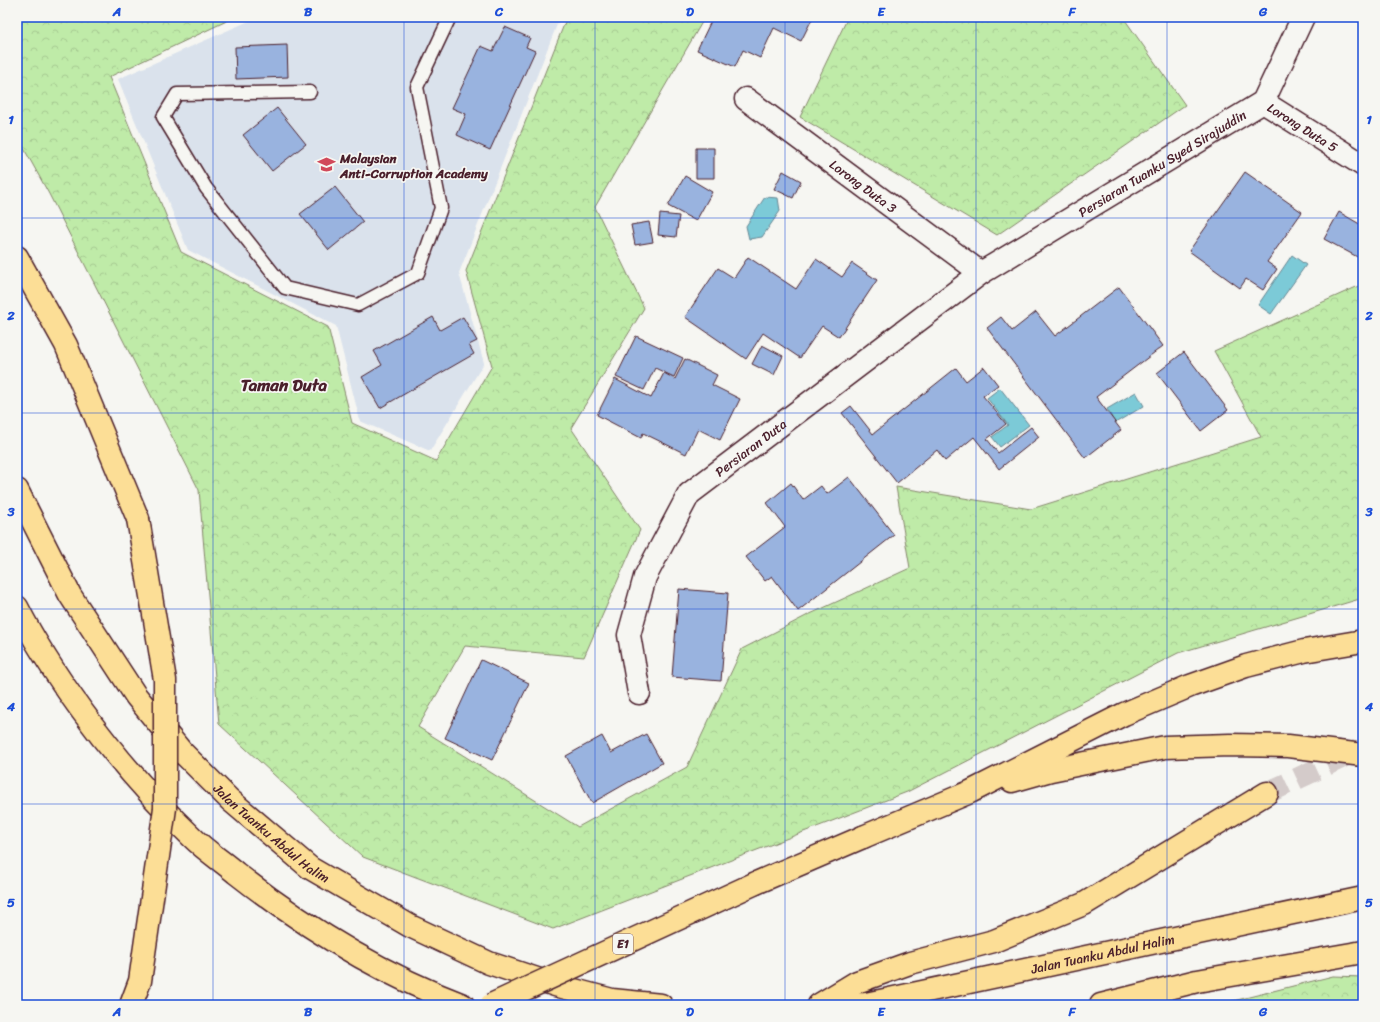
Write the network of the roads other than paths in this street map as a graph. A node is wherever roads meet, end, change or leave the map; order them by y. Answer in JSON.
{"nodes":[{"id":1,"x":450,"y":17,"type":"edge"},
{"id":2,"x":1303,"y":17,"type":"edge"},
{"id":3,"x":310,"y":92,"type":"dead end"},
{"id":4,"x":746,"y":99,"type":"dead end"},
{"id":5,"x":1263,"y":102,"type":"junction"},
{"id":6,"x":1363,"y":165,"type":"edge"},
{"id":7,"x":17,"y":257,"type":"edge"},
{"id":8,"x":981,"y":273,"type":"junction"},
{"id":9,"x":17,"y":490,"type":"edge"},
{"id":10,"x":17,"y":607,"type":"edge"},
{"id":11,"x":1363,"y":641,"type":"edge"},
{"id":12,"x":639,"y":692,"type":"dead end"},
{"id":13,"x":1363,"y":755,"type":"edge"},
{"id":14,"x":970,"y":792,"type":"junction"},
{"id":15,"x":1268,"y":793,"type":"tunnel mouth"},
{"id":16,"x":1363,"y":898,"type":"edge"},
{"id":17,"x":1363,"y":952,"type":"edge"},
{"id":18,"x":131,"y":1005,"type":"edge"},
{"id":19,"x":463,"y":1005,"type":"edge"},
{"id":20,"x":491,"y":1005,"type":"edge"},
{"id":21,"x":661,"y":1005,"type":"edge"},
{"id":22,"x":819,"y":1005,"type":"edge"},
{"id":23,"x":841,"y":1005,"type":"edge"},
{"id":24,"x":1102,"y":1005,"type":"edge"}],
"edges":[{"from":1,"to":3,"type":"lane"},
{"from":2,"to":5,"type":"street"},
{"from":4,"to":8,"type":"street","name":"Lorong Duta 3"},
{"from":5,"to":6,"type":"street","name":"Lorong Duta 5"},
{"from":5,"to":8,"type":"street","name":"Persiaran Tuanku Syed Sirajuddin"},
{"from":7,"to":18,"type":"main road","bridge":true},
{"from":8,"to":12,"type":"street","name":"Persiaran Duta"},
{"from":9,"to":21,"type":"main road","name":"Jalan Tuanku Abdul Halim"},
{"from":10,"to":19,"type":"main road"},
{"from":11,"to":14,"type":"main road"},
{"from":13,"to":14,"type":"main road"},
{"from":14,"to":20,"type":"main road","number":"E1","bridge":true},
{"from":15,"to":22,"type":"main road"},
{"from":16,"to":23,"type":"main road","name":"Jalan Tuanku Abdul Halim"},
{"from":17,"to":24,"type":"main road"}]}
